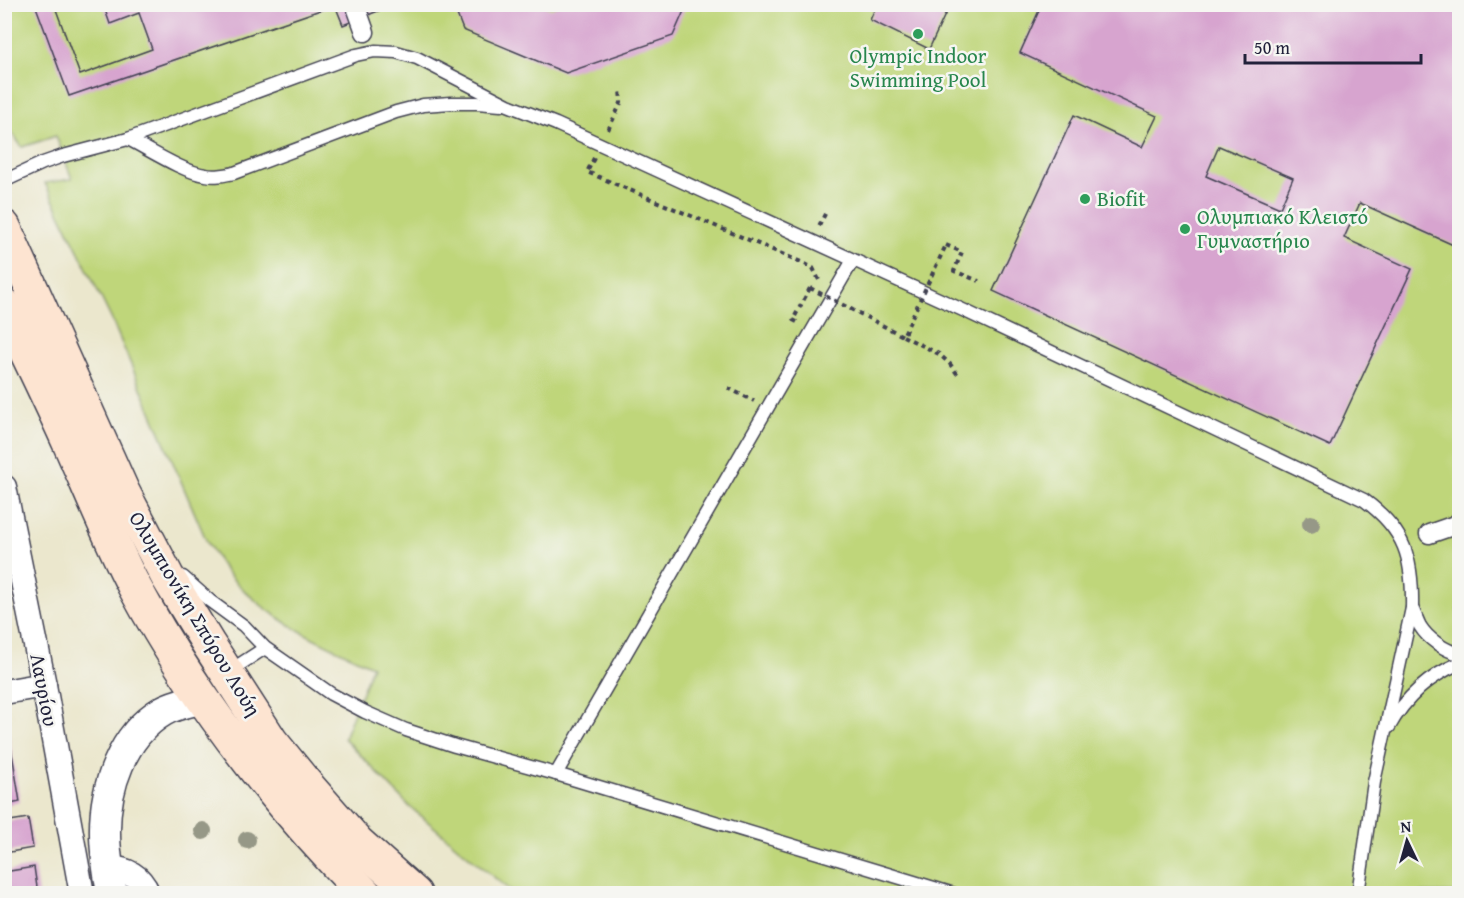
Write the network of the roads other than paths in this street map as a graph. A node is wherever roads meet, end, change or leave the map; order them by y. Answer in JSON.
{"nodes":[{"id":1,"x":355,"y":4,"type":"edge"},
{"id":2,"x":366,"y":32,"type":"dead end"},
{"id":3,"x":508,"y":105,"type":"junction"},
{"id":4,"x":128,"y":139,"type":"junction"},
{"id":5,"x":4,"y":181,"type":"edge"},
{"id":6,"x":4,"y":228,"type":"edge"},
{"id":7,"x":853,"y":260,"type":"junction"},
{"id":8,"x":4,"y":305,"type":"edge"},
{"id":9,"x":4,"y":488,"type":"edge"},
{"id":10,"x":1460,"y":521,"type":"edge"},
{"id":11,"x":1429,"y":534,"type":"dead end"},
{"id":12,"x":147,"y":537,"type":"junction"},
{"id":13,"x":1412,"y":608,"type":"junction"},
{"id":14,"x":265,"y":648,"type":"junction"},
{"id":15,"x":1460,"y":654,"type":"edge"},
{"id":16,"x":1460,"y":663,"type":"edge"},
{"id":17,"x":227,"y":672,"type":"junction"},
{"id":18,"x":44,"y":685,"type":"junction"},
{"id":19,"x":4,"y":692,"type":"edge"},
{"id":20,"x":203,"y":698,"type":"junction"},
{"id":21,"x":1383,"y":738,"type":"junction"},
{"id":22,"x":556,"y":774,"type":"junction"},
{"id":23,"x":1362,"y":871,"type":"junction"},
{"id":24,"x":110,"y":881,"type":"edge"},
{"id":25,"x":82,"y":894,"type":"edge"},
{"id":26,"x":148,"y":894,"type":"edge"},
{"id":27,"x":365,"y":894,"type":"edge"},
{"id":28,"x":415,"y":894,"type":"edge"},
{"id":29,"x":954,"y":894,"type":"edge"},
{"id":30,"x":1358,"y":894,"type":"edge"},
{"id":31,"x":1363,"y":894,"type":"edge"}],
"edges":[{"from":1,"to":2,"type":"street"},
{"from":3,"to":4,"type":"lane"},
{"from":3,"to":4,"type":"lane"},
{"from":3,"to":7,"type":"lane"},
{"from":4,"to":5,"type":"lane"},
{"from":6,"to":12,"type":"main road","name":"Ολυμπιονίκη Σπύρου Λούη"},
{"from":7,"to":13,"type":"lane"},
{"from":7,"to":22,"type":"lane"},
{"from":8,"to":20,"type":"main road","name":"Ολυμπιονίκη Σπύρου Λούη"},
{"from":9,"to":18,"type":"street","name":"Λαυρίου"},
{"from":10,"to":11,"type":"street"},
{"from":12,"to":14,"type":"lane"},
{"from":12,"to":17,"type":"main road","name":"Ολυμπιονίκη Σπύρου Λούη"},
{"from":13,"to":15,"type":"lane"},
{"from":13,"to":21,"type":"lane"},
{"from":14,"to":17,"type":"lane"},
{"from":14,"to":22,"type":"lane"},
{"from":16,"to":21,"type":"lane"},
{"from":17,"to":28,"type":"main road","name":"Ολυμπιονίκη Σπύρου Λούη"},
{"from":18,"to":19,"type":"street"},
{"from":18,"to":25,"type":"street","name":"Λαυρίου"},
{"from":20,"to":24,"type":"street"},
{"from":20,"to":27,"type":"main road","name":"Ολυμπιονίκη Σπύρου Λούη"},
{"from":21,"to":23,"type":"lane"},
{"from":22,"to":29,"type":"lane"},
{"from":23,"to":30,"type":"lane"},
{"from":23,"to":31,"type":"lane"},
{"from":24,"to":26,"type":"street"}]}
